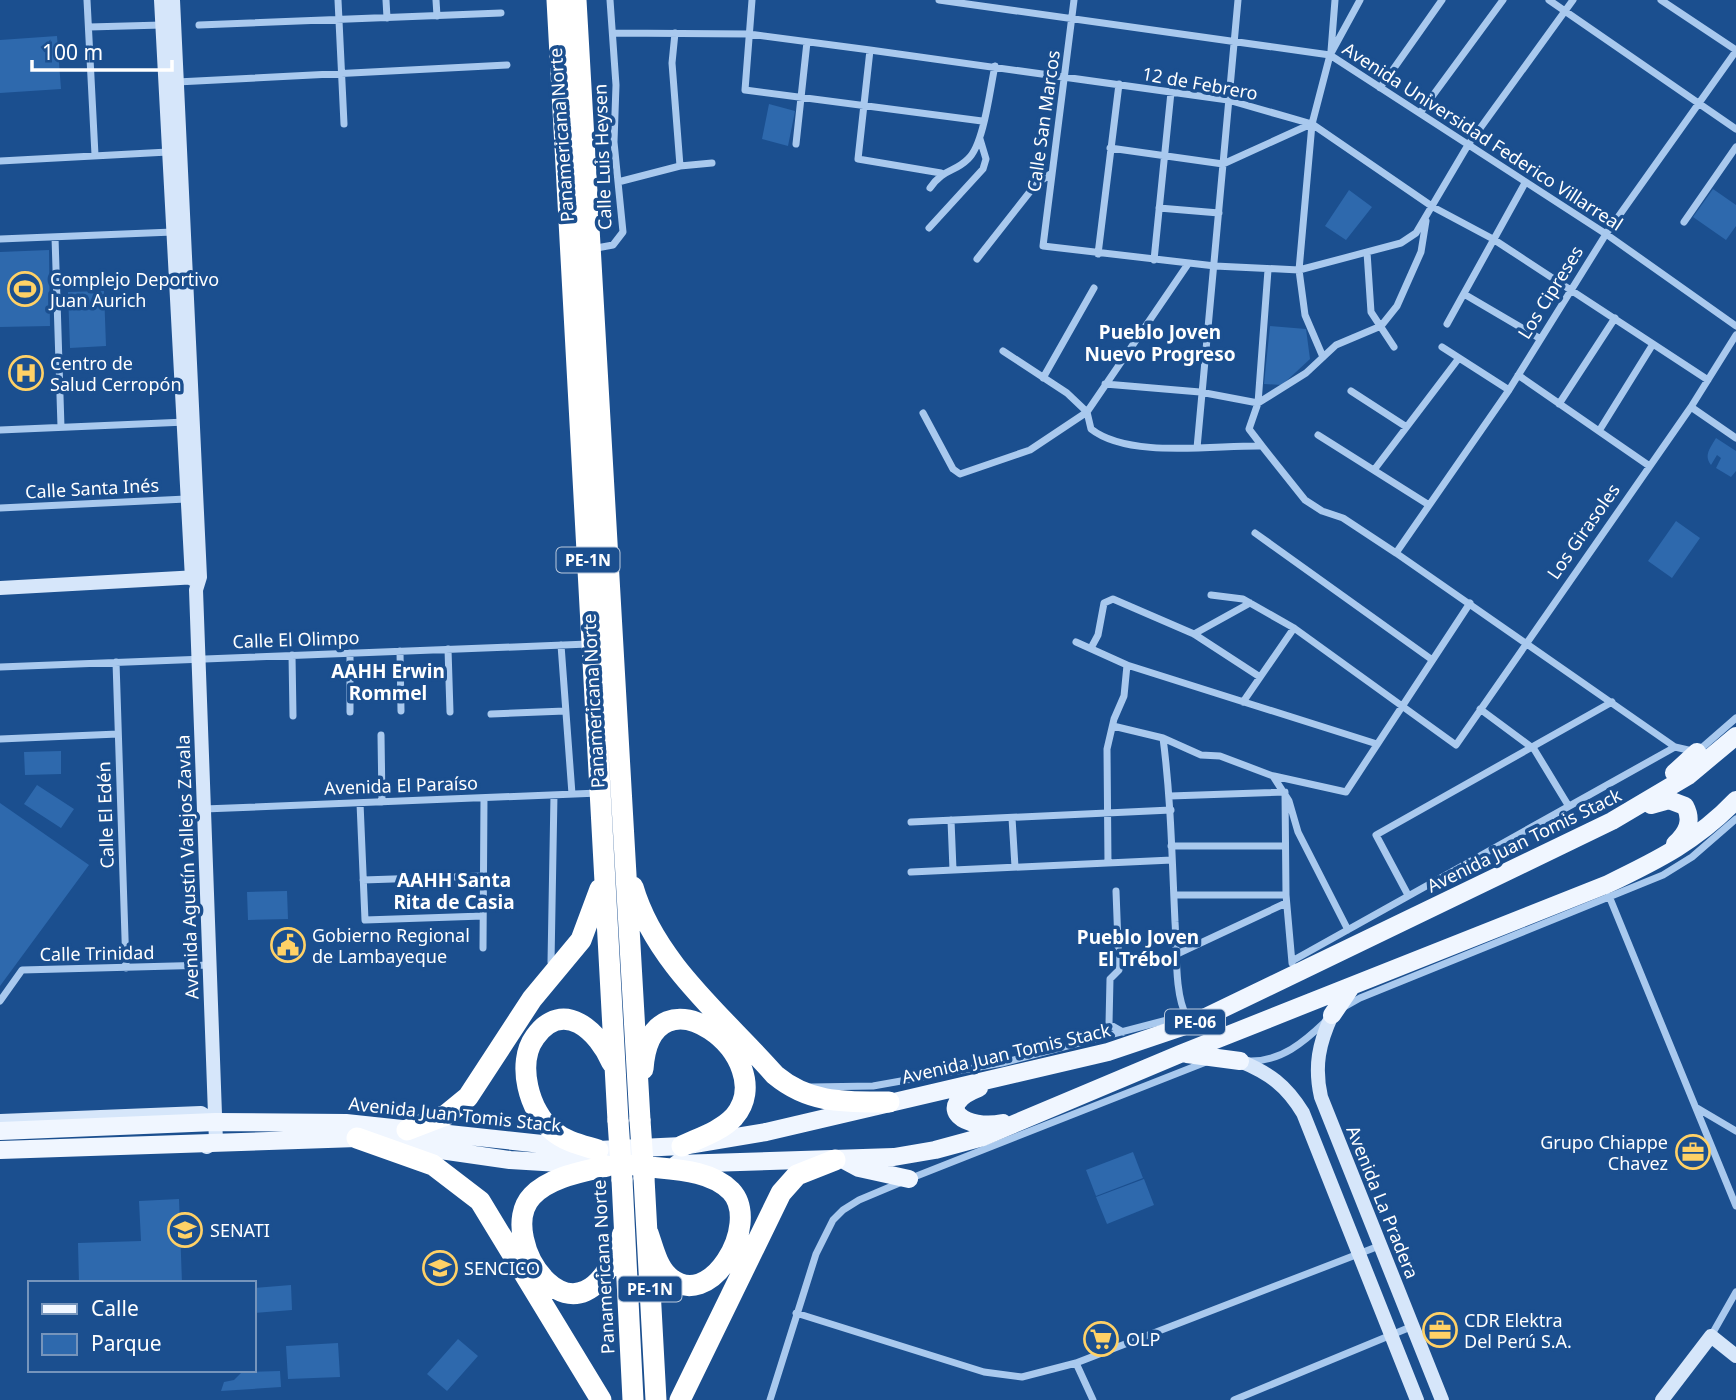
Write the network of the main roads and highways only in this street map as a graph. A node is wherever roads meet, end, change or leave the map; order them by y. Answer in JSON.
{"nodes":[{"id":1,"x":557,"y":0,"type":"edge"},
{"id":2,"x":576,"y":0,"type":"edge"},
{"id":3,"x":1736,"y":736,"type":"edge"},
{"id":4,"x":1698,"y":752,"type":"road end"},
{"id":5,"x":1736,"y":800,"type":"edge"},
{"id":6,"x":1617,"y":819,"type":"junction"},
{"id":7,"x":624,"y":856,"type":"junction"},
{"id":8,"x":1660,"y":859,"type":"junction"},
{"id":9,"x":604,"y":877,"type":"junction"},
{"id":10,"x":1350,"y":987,"type":"junction"},
{"id":11,"x":1332,"y":1015,"type":"road end"},
{"id":12,"x":1180,"y":1054,"type":"junction"},
{"id":13,"x":1240,"y":1060,"type":"road end"},
{"id":14,"x":615,"y":1069,"type":"junction"},
{"id":15,"x":1012,"y":1076,"type":"junction"},
{"id":16,"x":638,"y":1095,"type":"junction"},
{"id":17,"x":894,"y":1095,"type":"junction"},
{"id":18,"x":1041,"y":1115,"type":"junction"},
{"id":19,"x":407,"y":1130,"type":"junction"},
{"id":20,"x":0,"y":1131,"type":"edge"},
{"id":21,"x":357,"y":1138,"type":"junction"},
{"id":22,"x":682,"y":1146,"type":"junction"},
{"id":23,"x":0,"y":1150,"type":"edge"},
{"id":24,"x":839,"y":1160,"type":"junction"},
{"id":25,"x":621,"y":1168,"type":"junction"},
{"id":26,"x":909,"y":1179,"type":"road end"},
{"id":27,"x":624,"y":1233,"type":"junction"},
{"id":28,"x":648,"y":1233,"type":"junction"},
{"id":29,"x":601,"y":1400,"type":"edge"},
{"id":30,"x":632,"y":1400,"type":"edge"},
{"id":31,"x":656,"y":1400,"type":"edge"},
{"id":32,"x":680,"y":1400,"type":"edge"}],
"edges":[{"from":1,"to":9,"type":"highway","name":"Panamericana Norte","number":"PE-1N"},
{"from":2,"to":7,"type":"highway","name":"Panamericana Norte","number":"PE-1N"},
{"from":3,"to":6,"type":"main road","name":"Avenida Juan Tomis Stack","number":"PE-06"},
{"from":4,"to":6,"type":"main road"},
{"from":5,"to":8,"type":"main road","name":"Avenida Juan Tomis Stack","number":"PE-06"},
{"from":6,"to":8,"type":"main road"},
{"from":6,"to":15,"type":"main road","name":"Avenida Juan Tomis Stack","number":"PE-06"},
{"from":7,"to":16,"type":"highway","name":"Panamericana Norte","number":"PE-1N"},
{"from":7,"to":17,"type":"highway"},
{"from":8,"to":10,"type":"main road","name":"Avenida Juan Tomis Stack","number":"PE-06"},
{"from":9,"to":14,"type":"highway","name":"Panamericana Norte","number":"PE-1N"},
{"from":9,"to":19,"type":"highway"},
{"from":10,"to":11,"type":"main road"},
{"from":10,"to":12,"type":"main road","name":"Avenida Juan Tomis Stack","number":"PE-06"},
{"from":12,"to":13,"type":"main road","number":"PE-06"},
{"from":12,"to":18,"type":"main road","name":"Avenida Juan Tomis Stack","number":"PE-06"},
{"from":14,"to":25,"type":"highway","name":"Panamericana Norte","number":"PE-1N","bridge":true},
{"from":14,"to":25,"type":"highway"},
{"from":15,"to":17,"type":"main road","name":"Avenida Juan Tomis Stack","number":"PE-06"},
{"from":15,"to":18,"type":"main road"},
{"from":16,"to":22,"type":"highway"},
{"from":16,"to":25,"type":"highway","name":"Panamericana Norte","number":"PE-1N","bridge":true},
{"from":17,"to":22,"type":"main road","name":"Avenida Juan Tomis Stack","number":"PE-06"},
{"from":18,"to":24,"type":"main road","name":"Avenida Juan Tomis Stack","number":"PE-06"},
{"from":19,"to":20,"type":"main road","name":"Avenida Juan Tomis Stack"},
{"from":19,"to":25,"type":"main road","name":"Avenida Juan Tomis Stack"},
{"from":21,"to":23,"type":"main road","name":"Avenida Juan Tomis Stack"},
{"from":21,"to":25,"type":"main road","name":"Avenida Juan Tomis Stack"},
{"from":21,"to":29,"type":"highway"},
{"from":22,"to":25,"type":"main road","name":"Avenida Juan Tomis Stack","number":"PE-06"},
{"from":24,"to":25,"type":"main road","name":"Avenida Juan Tomis Stack","number":"PE-06"},
{"from":24,"to":26,"type":"main road"},
{"from":24,"to":32,"type":"highway"},
{"from":25,"to":27,"type":"highway","name":"Panamericana Norte","number":"PE-1N"},
{"from":25,"to":27,"type":"highway"},
{"from":25,"to":28,"type":"highway","name":"Panamericana Norte","number":"PE-1N"},
{"from":25,"to":28,"type":"highway"},
{"from":27,"to":30,"type":"highway","name":"Panamericana Norte","number":"PE-1N"},
{"from":28,"to":31,"type":"highway","name":"Panamericana Norte","number":"PE-1N"}]}
